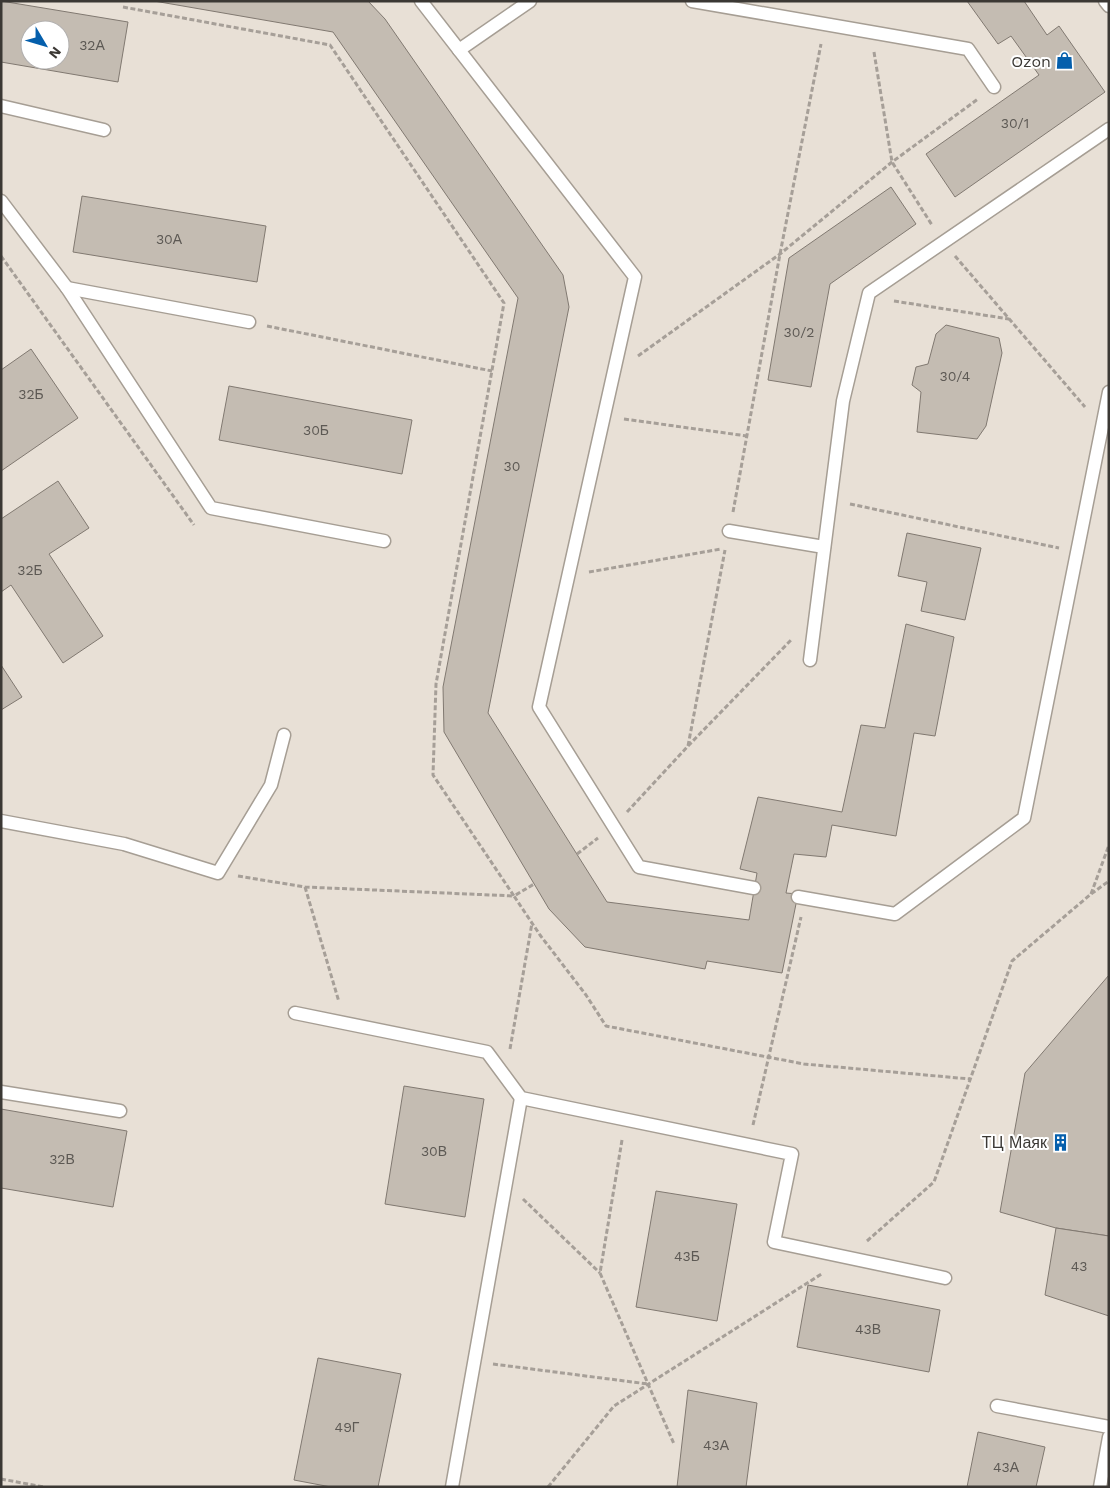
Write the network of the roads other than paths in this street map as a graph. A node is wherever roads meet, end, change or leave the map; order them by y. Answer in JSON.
{"nodes":[{"id":1,"x":421,"y":1,"type":"edge"},
{"id":2,"x":530,"y":1,"type":"edge"},
{"id":3,"x":692,"y":1,"type":"edge"},
{"id":4,"x":1105,"y":1,"type":"edge"},
{"id":5,"x":1109,"y":6,"type":"edge"},
{"id":6,"x":458,"y":50,"type":"junction"},
{"id":7,"x":994,"y":87,"type":"road end"},
{"id":8,"x":1,"y":106,"type":"edge"},
{"id":9,"x":1109,"y":129,"type":"edge"},
{"id":10,"x":104,"y":130,"type":"dead end"},
{"id":11,"x":1,"y":201,"type":"edge"},
{"id":12,"x":67,"y":288,"type":"junction"},
{"id":13,"x":250,"y":322,"type":"road end"},
{"id":14,"x":1109,"y":392,"type":"edge"},
{"id":15,"x":729,"y":531,"type":"road end"},
{"id":16,"x":384,"y":541,"type":"dead end"},
{"id":17,"x":824,"y":547,"type":"junction"},
{"id":18,"x":810,"y":660,"type":"dead end"},
{"id":19,"x":284,"y":735,"type":"dead end"},
{"id":20,"x":1,"y":821,"type":"edge"},
{"id":21,"x":754,"y":888,"type":"dead end"},
{"id":22,"x":801,"y":897,"type":"road end"},
{"id":23,"x":295,"y":1013,"type":"dead end"},
{"id":24,"x":1,"y":1092,"type":"edge"},
{"id":25,"x":521,"y":1098,"type":"junction"},
{"id":26,"x":120,"y":1111,"type":"dead end"},
{"id":27,"x":946,"y":1278,"type":"dead end"},
{"id":28,"x":997,"y":1406,"type":"dead end"},
{"id":29,"x":1109,"y":1427,"type":"edge"},
{"id":30,"x":1109,"y":1437,"type":"edge"},
{"id":31,"x":452,"y":1487,"type":"edge"},
{"id":32,"x":1100,"y":1487,"type":"edge"}],
"edges":[{"from":1,"to":6,"type":"lane"},
{"from":2,"to":6,"type":"lane"},
{"from":3,"to":7,"type":"lane"},
{"from":4,"to":5,"type":"lane"},
{"from":6,"to":21,"type":"lane"},
{"from":8,"to":10,"type":"lane"},
{"from":9,"to":17,"type":"lane"},
{"from":11,"to":12,"type":"lane"},
{"from":12,"to":13,"type":"lane"},
{"from":12,"to":16,"type":"lane"},
{"from":14,"to":22,"type":"lane"},
{"from":15,"to":17,"type":"lane"},
{"from":17,"to":18,"type":"lane"},
{"from":19,"to":20,"type":"lane"},
{"from":23,"to":25,"type":"lane"},
{"from":24,"to":26,"type":"lane"},
{"from":25,"to":27,"type":"lane"},
{"from":25,"to":31,"type":"lane"},
{"from":28,"to":29,"type":"lane"},
{"from":30,"to":32,"type":"lane"}]}
